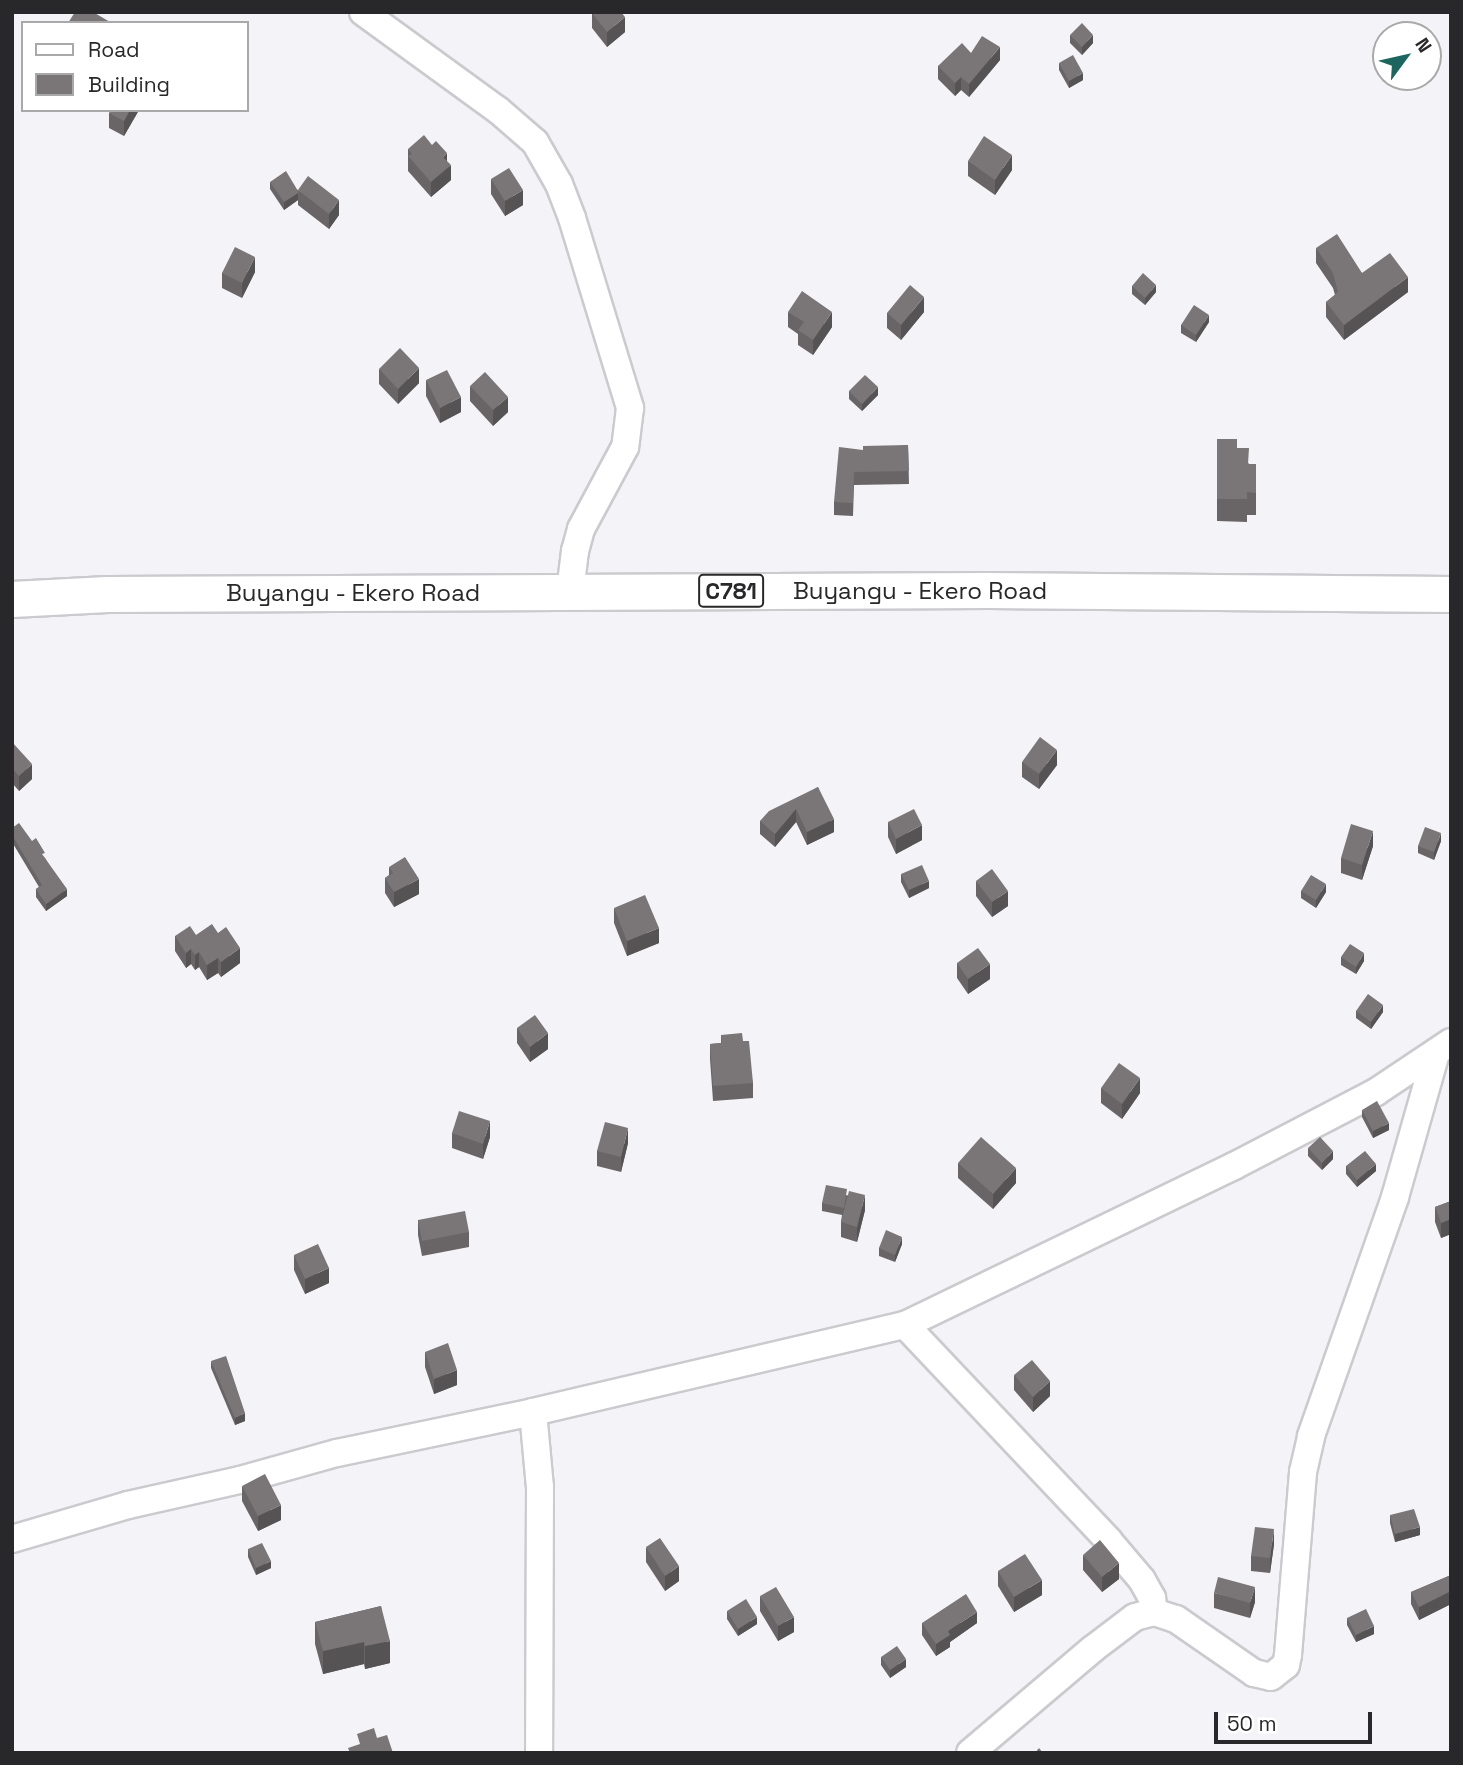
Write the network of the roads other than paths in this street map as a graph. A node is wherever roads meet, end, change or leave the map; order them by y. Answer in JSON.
{"nodes":[{"id":1,"x":363,"y":12,"type":"edge"},
{"id":2,"x":569,"y":592,"type":"junction"},
{"id":3,"x":1451,"y":594,"type":"edge"},
{"id":4,"x":12,"y":599,"type":"edge"},
{"id":5,"x":1443,"y":1048,"type":"edge"},
{"id":6,"x":905,"y":1325,"type":"junction"},
{"id":7,"x":533,"y":1412,"type":"junction"},
{"id":8,"x":12,"y":1539,"type":"edge"},
{"id":9,"x":1154,"y":1612,"type":"junction"},
{"id":10,"x":539,"y":1753,"type":"edge"},
{"id":11,"x":970,"y":1753,"type":"edge"}],
"edges":[{"from":1,"to":2,"type":"street"},
{"from":2,"to":3,"type":"main road","name":"Buyangu - Ekero Road","number":"C781"},
{"from":2,"to":4,"type":"main road","name":"Buyangu - Ekero Road","number":"C781"},
{"from":5,"to":6,"type":"street"},
{"from":5,"to":9,"type":"street"},
{"from":6,"to":7,"type":"street"},
{"from":6,"to":9,"type":"street"},
{"from":7,"to":8,"type":"street"},
{"from":7,"to":10,"type":"street"},
{"from":9,"to":11,"type":"street"}]}
